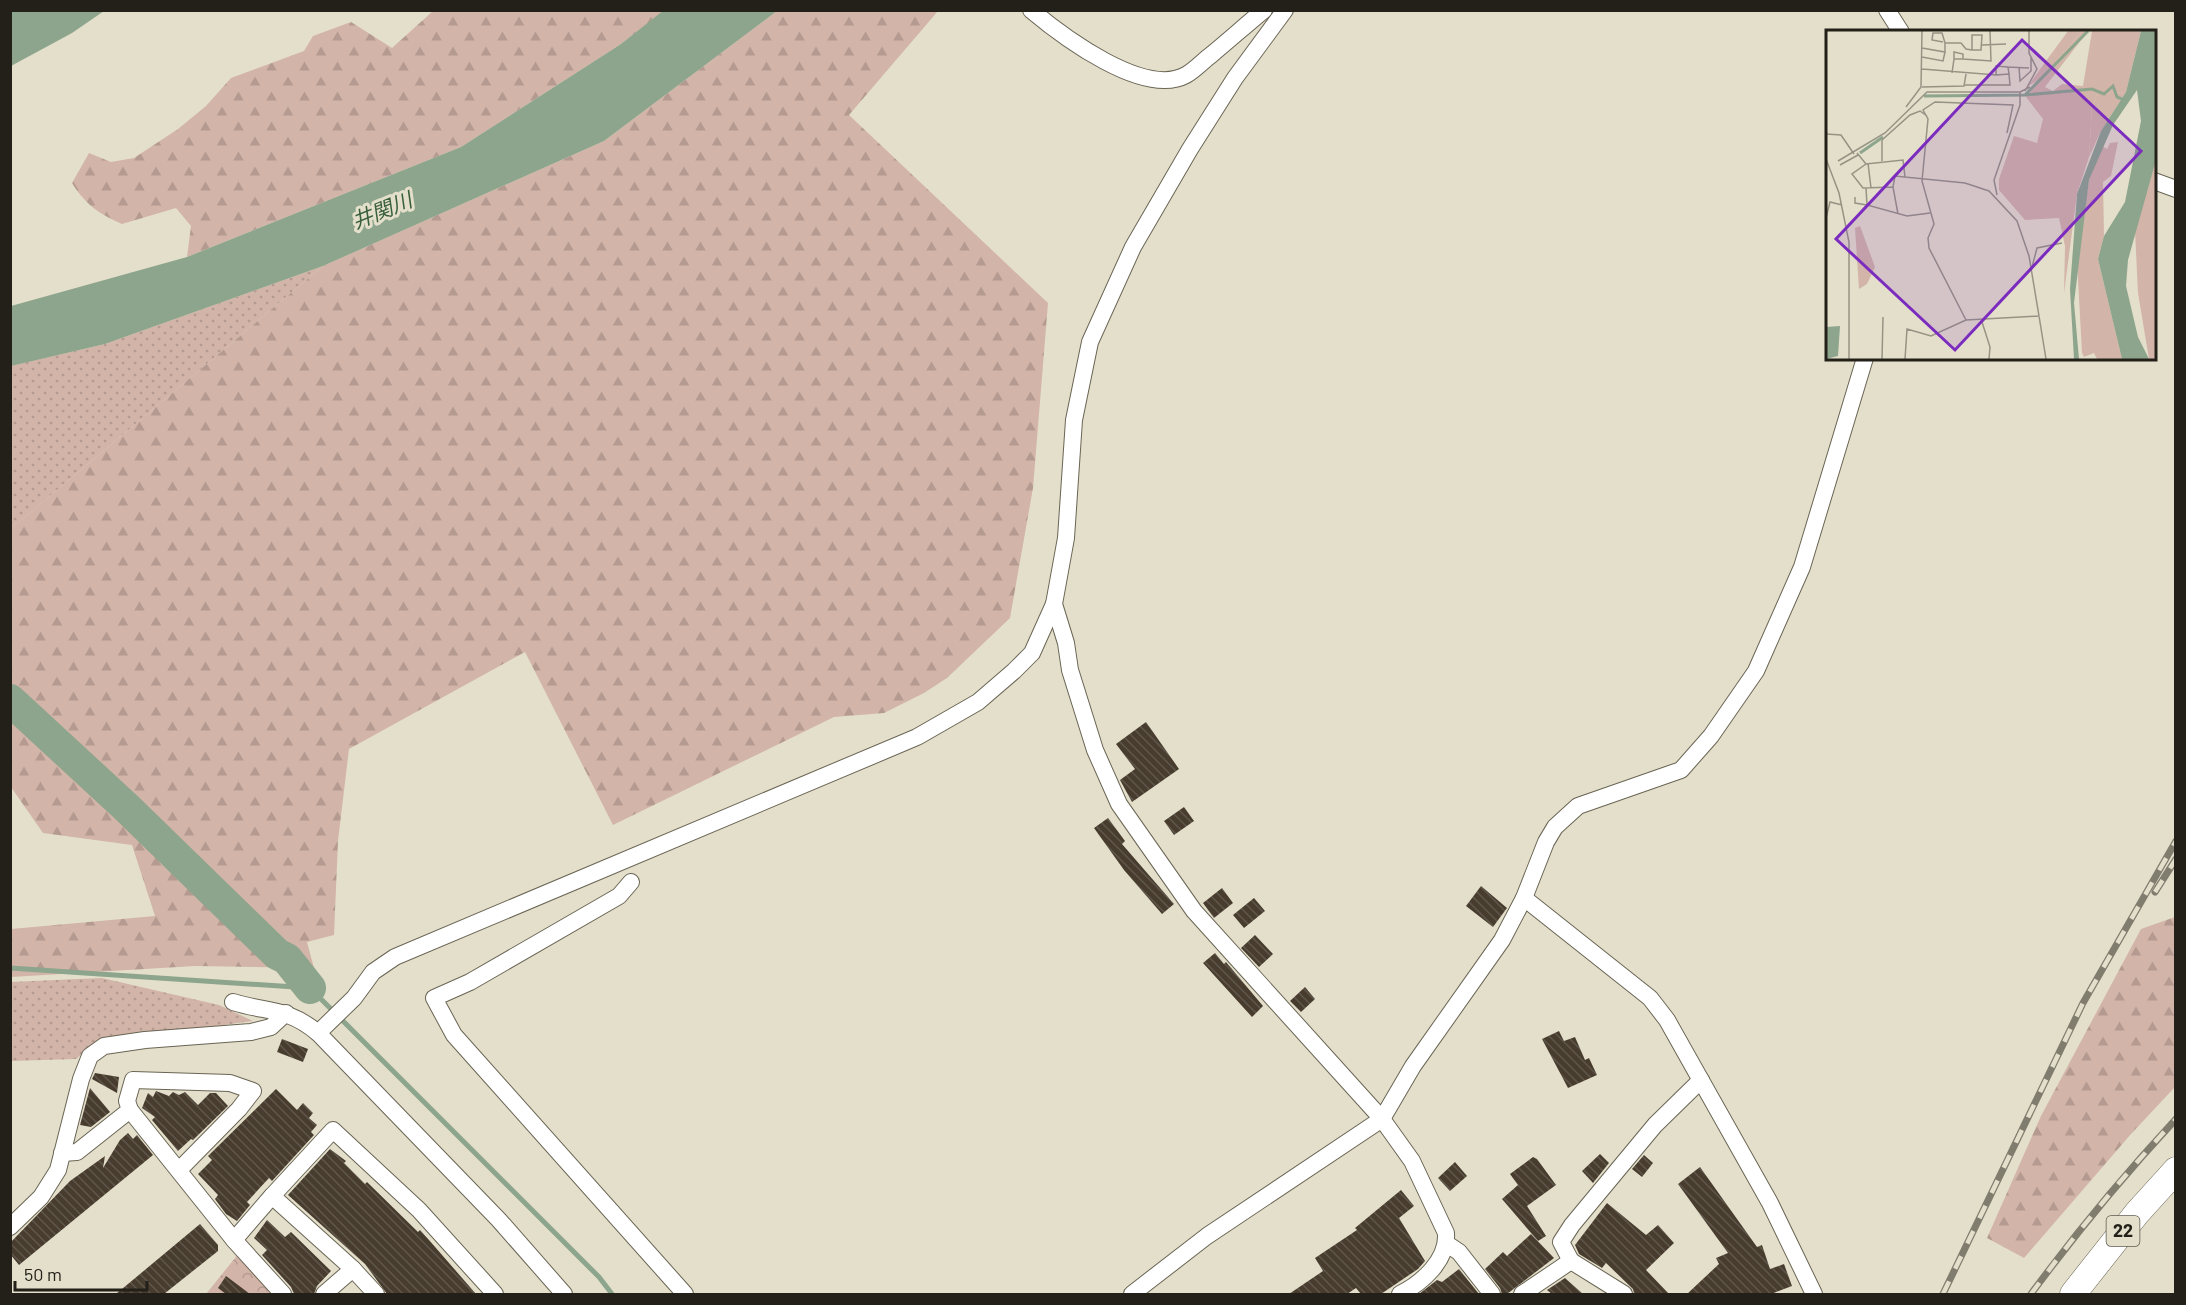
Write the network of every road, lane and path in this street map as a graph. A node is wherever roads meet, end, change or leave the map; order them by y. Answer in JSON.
{"nodes":[{"id":1,"x":1031,"y":10,"type":"edge"},
{"id":2,"x":1264,"y":10,"type":"edge"},
{"id":3,"x":1285,"y":10,"type":"edge"},
{"id":4,"x":1887,"y":10,"type":"edge"},
{"id":5,"x":1900,"y":30,"type":"edge"},
{"id":6,"x":2156,"y":182,"type":"edge"},
{"id":7,"x":2175,"y":189,"type":"edge"},
{"id":8,"x":1864,"y":360,"type":"edge"},
{"id":9,"x":1054,"y":604,"type":"junction"},
{"id":10,"x":631,"y":882,"type":"dead end"},
{"id":11,"x":1524,"y":898,"type":"junction"},
{"id":12,"x":234,"y":1002,"type":"dead end"},
{"id":13,"x":286,"y":1013,"type":"junction"},
{"id":14,"x":320,"y":1031,"type":"junction"},
{"id":15,"x":1701,"y":1080,"type":"junction"},
{"id":16,"x":130,"y":1110,"type":"junction"},
{"id":17,"x":1382,"y":1119,"type":"junction"},
{"id":18,"x":62,"y":1153,"type":"junction"},
{"id":19,"x":179,"y":1170,"type":"junction"},
{"id":20,"x":2175,"y":1170,"type":"edge"},
{"id":21,"x":272,"y":1197,"type":"junction"},
{"id":22,"x":10,"y":1227,"type":"edge"},
{"id":23,"x":234,"y":1240,"type":"junction"},
{"id":24,"x":1447,"y":1244,"type":"junction"},
{"id":25,"x":1571,"y":1261,"type":"junction"},
{"id":26,"x":353,"y":1269,"type":"junction"},
{"id":27,"x":283,"y":1294,"type":"edge"},
{"id":28,"x":324,"y":1294,"type":"edge"},
{"id":29,"x":376,"y":1294,"type":"edge"},
{"id":30,"x":495,"y":1294,"type":"edge"},
{"id":31,"x":564,"y":1294,"type":"edge"},
{"id":32,"x":686,"y":1294,"type":"edge"},
{"id":33,"x":1132,"y":1294,"type":"edge"},
{"id":34,"x":1400,"y":1294,"type":"edge"},
{"id":35,"x":1492,"y":1294,"type":"edge"},
{"id":36,"x":1522,"y":1294,"type":"edge"},
{"id":37,"x":1624,"y":1294,"type":"edge"},
{"id":38,"x":1814,"y":1294,"type":"edge"},
{"id":39,"x":2073,"y":1294,"type":"edge"}],
"edges":[{"from":1,"to":2,"type":"street"},
{"from":3,"to":9,"type":"street"},
{"from":4,"to":5,"type":"street"},
{"from":6,"to":7,"type":"street"},
{"from":8,"to":11,"type":"street"},
{"from":9,"to":14,"type":"street"},
{"from":9,"to":17,"type":"street"},
{"from":10,"to":32,"type":"street"},
{"from":11,"to":15,"type":"street"},
{"from":11,"to":17,"type":"street"},
{"from":12,"to":13,"type":"street"},
{"from":13,"to":14,"type":"street"},
{"from":13,"to":18,"type":"street"},
{"from":14,"to":31,"type":"street"},
{"from":15,"to":25,"type":"street"},
{"from":15,"to":38,"type":"street"},
{"from":16,"to":18,"type":"street"},
{"from":16,"to":19,"type":"street"},
{"from":16,"to":19,"type":"street"},
{"from":17,"to":24,"type":"street"},
{"from":17,"to":33,"type":"street"},
{"from":18,"to":22,"type":"street"},
{"from":19,"to":23,"type":"street"},
{"from":20,"to":39,"type":"main road","number":"22"},
{"from":21,"to":23,"type":"street"},
{"from":21,"to":26,"type":"street"},
{"from":21,"to":30,"type":"street"},
{"from":23,"to":27,"type":"street"},
{"from":24,"to":34,"type":"street"},
{"from":24,"to":35,"type":"street"},
{"from":25,"to":36,"type":"street"},
{"from":25,"to":37,"type":"street"},
{"from":26,"to":28,"type":"street"},
{"from":26,"to":29,"type":"street"}]}
